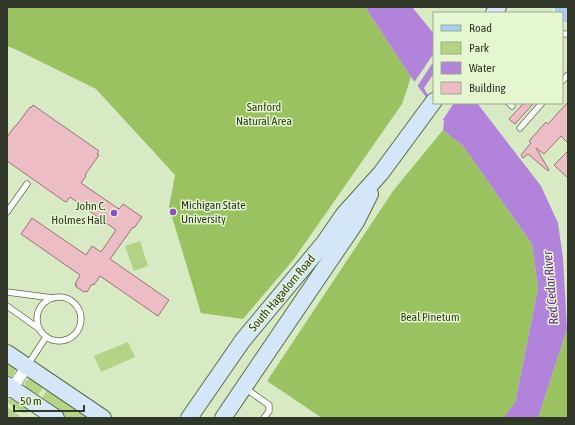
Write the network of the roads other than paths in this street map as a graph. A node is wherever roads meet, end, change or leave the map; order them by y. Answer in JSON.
{"nodes":[{"id":1,"x":433,"y":102,"type":"edge"},
{"id":2,"x":541,"y":104,"type":"edge"},
{"id":3,"x":520,"y":128,"type":"dead end"},
{"id":4,"x":381,"y":173,"type":"junction"},
{"id":5,"x":27,"y":184,"type":"dead end"},
{"id":6,"x":7,"y":212,"type":"edge"},
{"id":7,"x":7,"y":292,"type":"edge"},
{"id":8,"x":53,"y":298,"type":"junction"},
{"id":9,"x":7,"y":306,"type":"edge"},
{"id":10,"x":38,"y":328,"type":"junction"},
{"id":11,"x":46,"y":337,"type":"junction"},
{"id":12,"x":7,"y":353,"type":"edge"},
{"id":13,"x":27,"y":366,"type":"junction"},
{"id":14,"x":244,"y":387,"type":"junction"},
{"id":15,"x":9,"y":389,"type":"edge"},
{"id":16,"x":56,"y":418,"type":"edge"},
{"id":17,"x":103,"y":418,"type":"edge"},
{"id":18,"x":189,"y":418,"type":"edge"},
{"id":19,"x":222,"y":418,"type":"edge"},
{"id":20,"x":264,"y":418,"type":"edge"}],
"edges":[{"from":1,"to":4,"type":"street","name":"South Hagadorn Road"},
{"from":2,"to":3,"type":"lane"},
{"from":4,"to":14,"type":"street","name":"South Hagadorn Road"},
{"from":4,"to":18,"type":"street","name":"South Hagadorn Road"},
{"from":5,"to":6,"type":"lane"},
{"from":7,"to":8,"type":"lane"},
{"from":8,"to":10,"type":"lane"},
{"from":8,"to":11,"type":"lane"},
{"from":9,"to":10,"type":"lane"},
{"from":10,"to":11,"type":"lane"},
{"from":11,"to":13,"type":"lane"},
{"from":12,"to":13,"type":"street"},
{"from":13,"to":15,"type":"street"},
{"from":13,"to":17,"type":"street"},
{"from":14,"to":19,"type":"street","name":"South Hagadorn Road"},
{"from":14,"to":20,"type":"lane"},
{"from":15,"to":16,"type":"street"}]}
